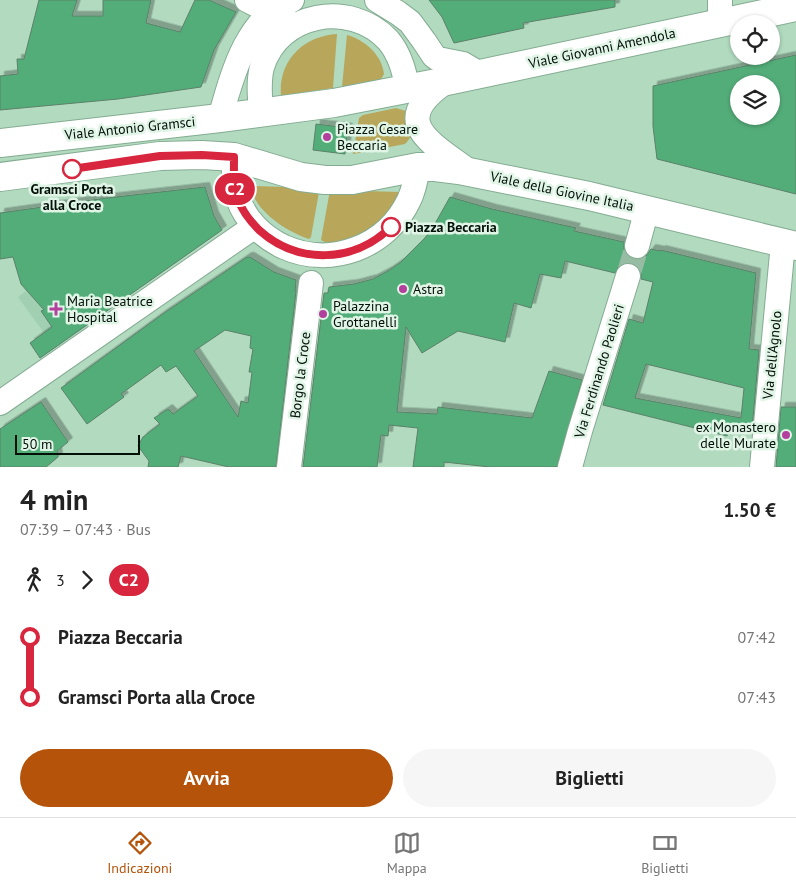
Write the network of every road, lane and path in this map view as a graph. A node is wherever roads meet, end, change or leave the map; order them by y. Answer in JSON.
{"nodes":[{"id":1,"x":247,"y":0,"type":"edge"},
{"id":2,"x":377,"y":0,"type":"edge"},
{"id":3,"x":282,"y":6,"type":"edge"},
{"id":4,"x":341,"y":7,"type":"edge"},
{"id":5,"x":796,"y":7,"type":"edge"},
{"id":6,"x":720,"y":11,"type":"edge"},
{"id":7,"x":294,"y":24,"type":"junction"},
{"id":8,"x":480,"y":74,"type":"junction"},
{"id":9,"x":448,"y":81,"type":"junction"},
{"id":10,"x":408,"y":89,"type":"junction"},
{"id":11,"x":261,"y":113,"type":"junction"},
{"id":12,"x":220,"y":118,"type":"junction"},
{"id":13,"x":0,"y":142,"type":"edge"},
{"id":14,"x":234,"y":157,"type":"junction"},
{"id":15,"x":418,"y":167,"type":"junction"},
{"id":16,"x":470,"y":172,"type":"junction"},
{"id":17,"x":0,"y":177,"type":"edge"},
{"id":18,"x":647,"y":209,"type":"junction"},
{"id":19,"x":255,"y":226,"type":"junction"},
{"id":20,"x":790,"y":244,"type":"edge"},
{"id":21,"x":637,"y":246,"type":"tunnel mouth"},
{"id":22,"x":628,"y":276,"type":"tunnel mouth"},
{"id":23,"x":311,"y":282,"type":"dead end"},
{"id":24,"x":0,"y":402,"type":"edge"},
{"id":25,"x":289,"y":467,"type":"edge"},
{"id":26,"x":570,"y":467,"type":"edge"},
{"id":27,"x":762,"y":467,"type":"edge"}],
"edges":[{"from":1,"to":3,"type":"street"},
{"from":2,"to":8,"type":"street"},
{"from":3,"to":7,"type":"street"},
{"from":3,"to":12,"type":"street"},
{"from":4,"to":7,"type":"street"},
{"from":4,"to":10,"type":"street"},
{"from":5,"to":6,"type":"main road","name":"Viale Giovanni Amendola"},
{"from":6,"to":8,"type":"main road","name":"Viale Giovanni Amendola"},
{"from":7,"to":11,"type":"street"},
{"from":8,"to":9,"type":"main road","name":"Viale Giovanni Amendola"},
{"from":9,"to":10,"type":"main road","name":"Viale Giovanni Amendola"},
{"from":9,"to":16,"type":"street"},
{"from":10,"to":11,"type":"main road"},
{"from":11,"to":12,"type":"main road","name":"Viale Antonio Gramsci"},
{"from":12,"to":13,"type":"main road","name":"Viale Antonio Gramsci"},
{"from":14,"to":15,"type":"main road","name":"Viale della Giovine Italia"},
{"from":14,"to":17,"type":"main road"},
{"from":14,"to":19,"type":"street"},
{"from":15,"to":16,"type":"main road","name":"Viale della Giovine Italia"},
{"from":15,"to":19,"type":"street"},
{"from":16,"to":18,"type":"main road","name":"Viale della Giovine Italia"},
{"from":18,"to":20,"type":"main road","name":"Viale della Giovine Italia"},
{"from":18,"to":21,"type":"street"},
{"from":19,"to":24,"type":"street"},
{"from":20,"to":27,"type":"street","name":"Via dell'Agnolo"},
{"from":22,"to":26,"type":"street","name":"Via Ferdinando Paolieri"},
{"from":23,"to":25,"type":"street","name":"Borgo la Croce"}]}
